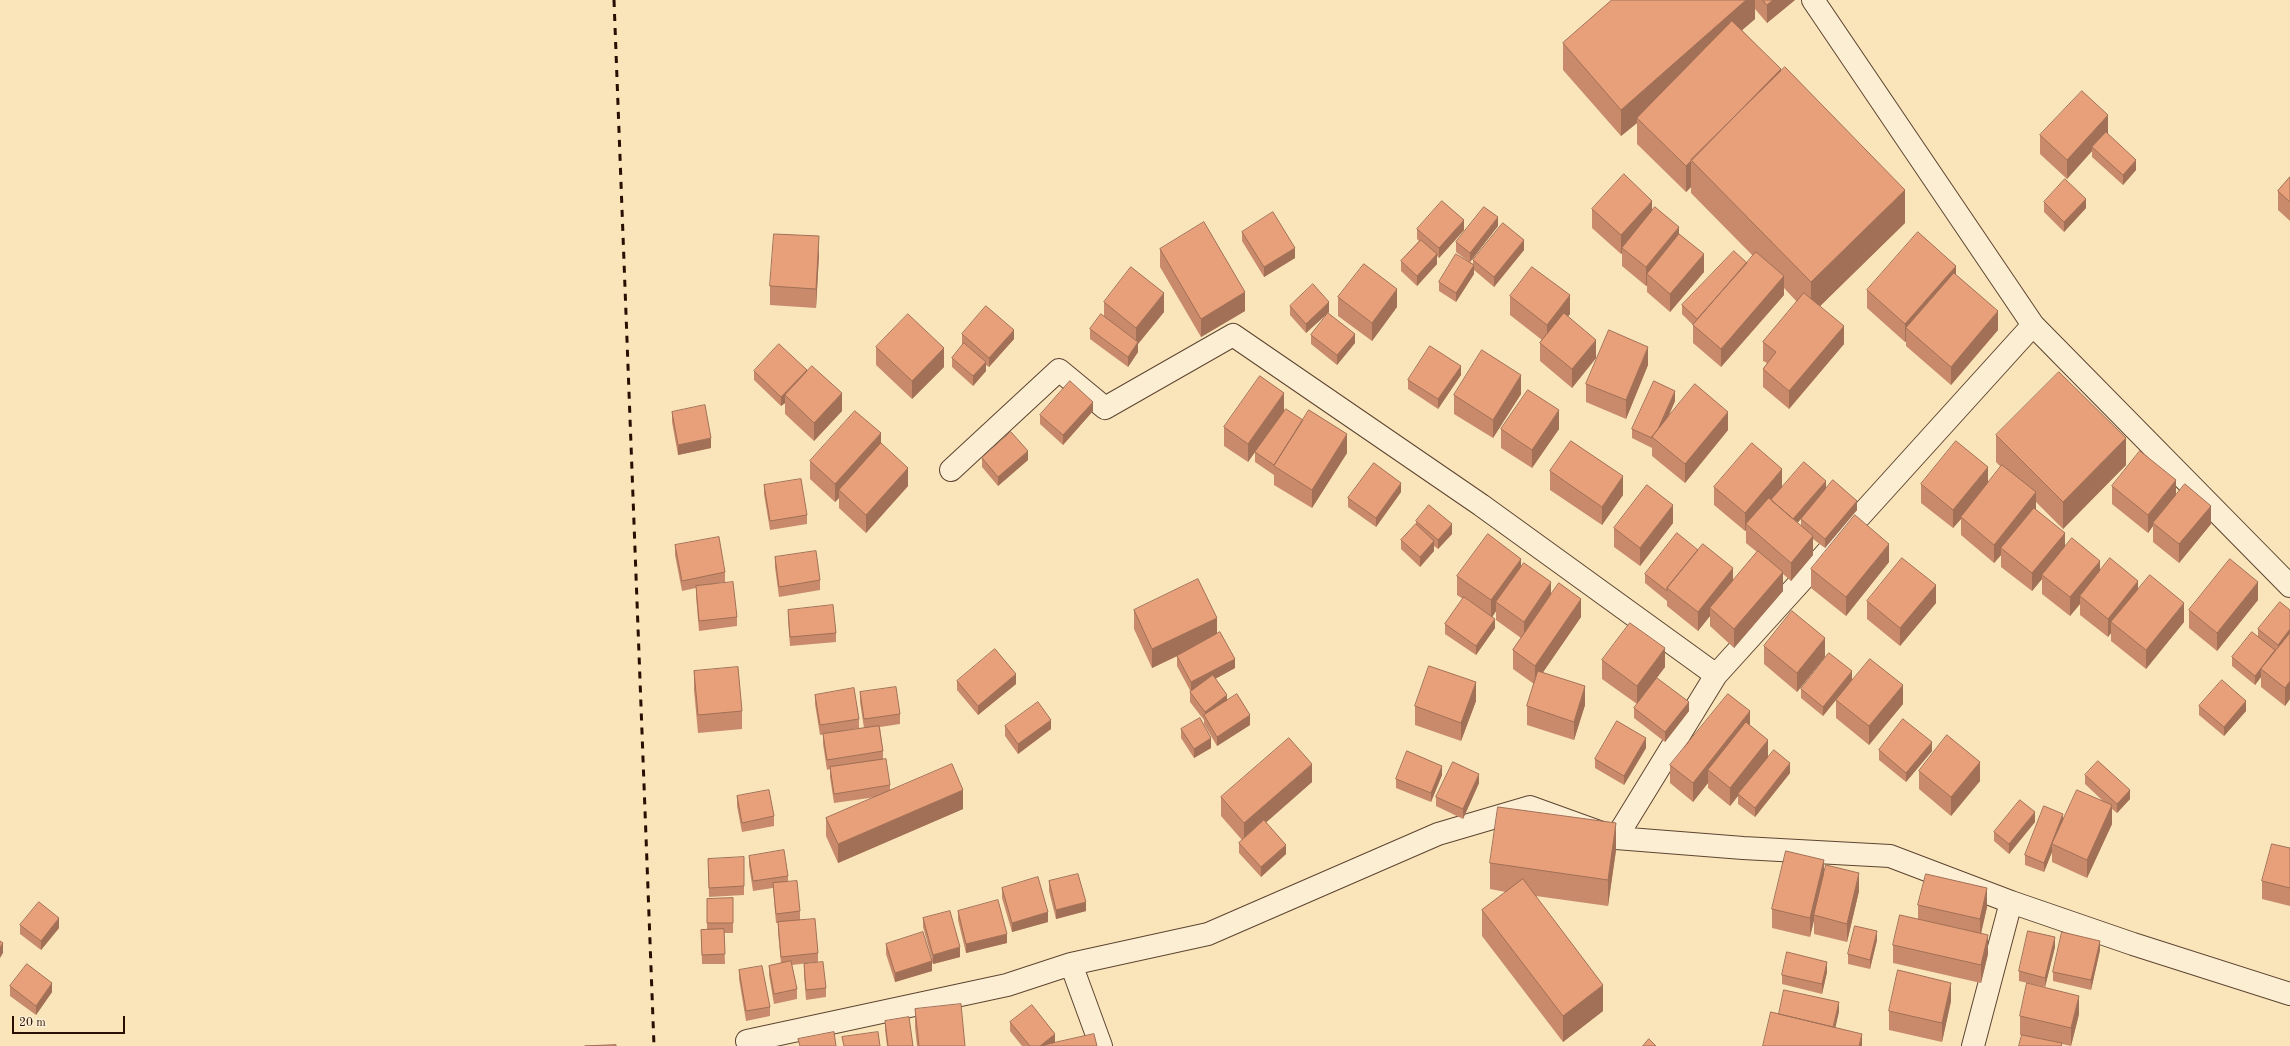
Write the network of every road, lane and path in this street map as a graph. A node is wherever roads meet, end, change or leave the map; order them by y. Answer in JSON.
{"nodes":[{"id":1,"x":1813,"y":0,"type":"edge"},
{"id":2,"x":2033,"y":325,"type":"junction"},
{"id":3,"x":951,"y":470,"type":"dead end"},
{"id":4,"x":2290,"y":586,"type":"edge"},
{"id":5,"x":1716,"y":676,"type":"junction"},
{"id":6,"x":1616,"y":838,"type":"junction"},
{"id":7,"x":2011,"y":902,"type":"junction"},
{"id":8,"x":1071,"y":964,"type":"junction"},
{"id":9,"x":2290,"y":994,"type":"edge"},
{"id":10,"x":747,"y":1041,"type":"dead end"},
{"id":11,"x":1101,"y":1046,"type":"edge"},
{"id":12,"x":1973,"y":1046,"type":"edge"}],
"edges":[{"from":1,"to":2,"type":"street"},
{"from":2,"to":4,"type":"street"},
{"from":2,"to":5,"type":"street"},
{"from":3,"to":5,"type":"street"},
{"from":5,"to":6,"type":"street"},
{"from":6,"to":7,"type":"street"},
{"from":6,"to":8,"type":"street"},
{"from":7,"to":9,"type":"street"},
{"from":7,"to":12,"type":"street"},
{"from":8,"to":10,"type":"street"},
{"from":8,"to":11,"type":"street"}]}
